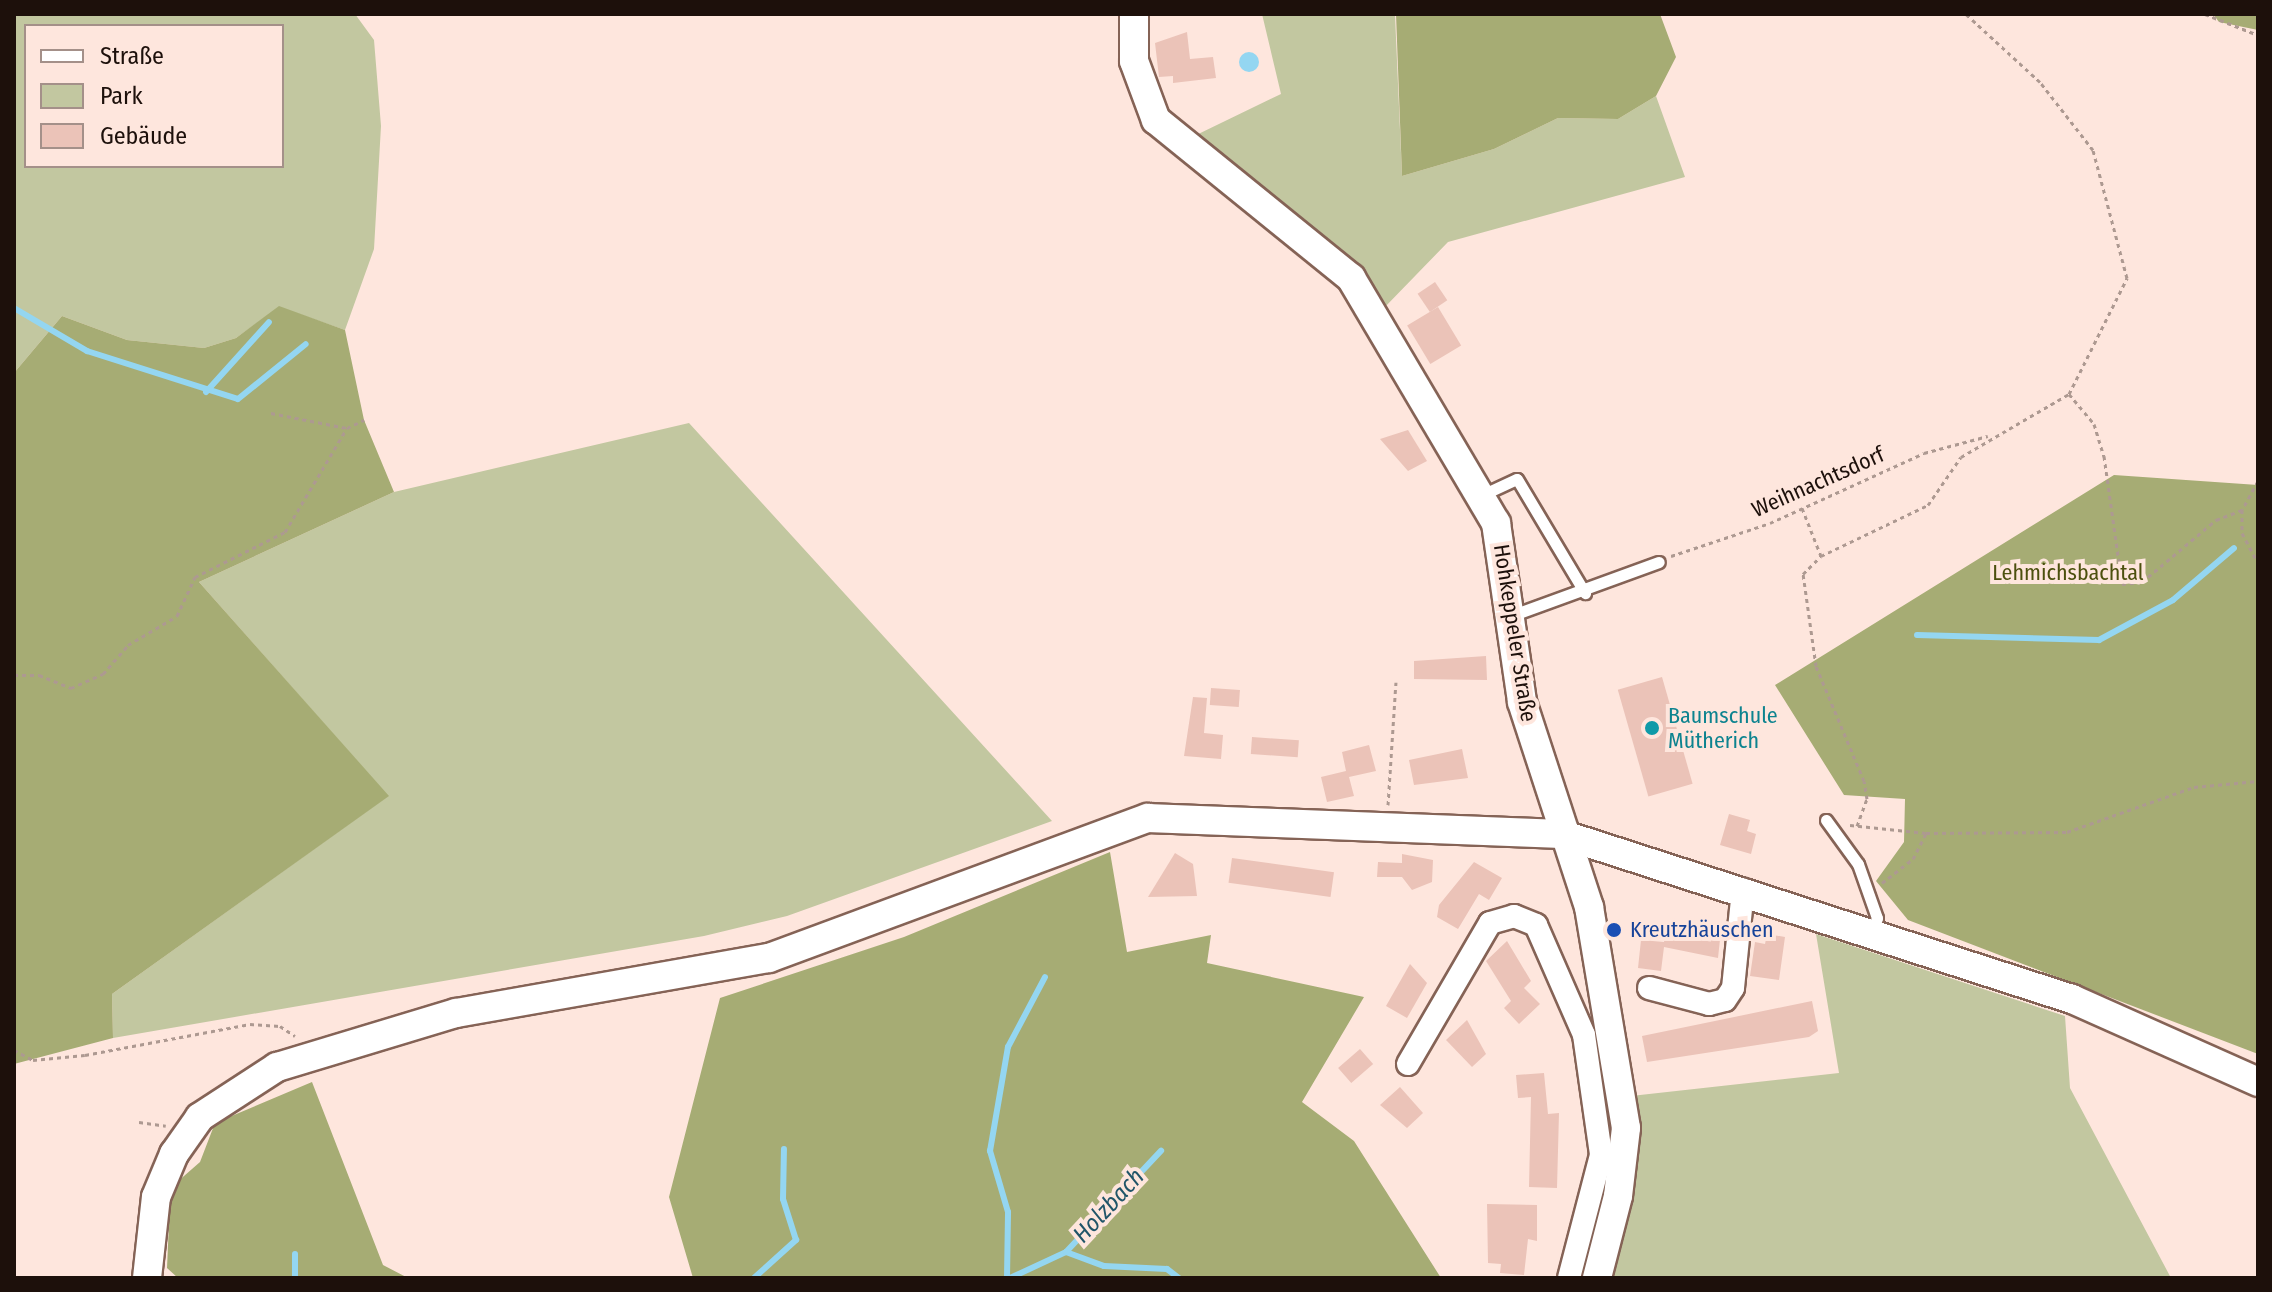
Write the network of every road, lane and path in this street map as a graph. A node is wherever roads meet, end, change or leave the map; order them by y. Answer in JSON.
{"nodes":[{"id":1,"x":1134,"y":14,"type":"edge"},
{"id":2,"x":1966,"y":14,"type":"edge"},
{"id":3,"x":2205,"y":14,"type":"edge"},
{"id":4,"x":2258,"y":35,"type":"edge"},
{"id":5,"x":2069,"y":394,"type":"junction"},
{"id":6,"x":271,"y":413,"type":"dead end"},
{"id":7,"x":364,"y":420,"type":"dead end"},
{"id":8,"x":347,"y":428,"type":"junction"},
{"id":9,"x":1992,"y":435,"type":"junction"},
{"id":10,"x":2258,"y":481,"type":"edge"},
{"id":11,"x":1482,"y":495,"type":"junction"},
{"id":12,"x":1802,"y":508,"type":"junction"},
{"id":13,"x":2242,"y":510,"type":"junction"},
{"id":14,"x":1821,"y":556,"type":"junction"},
{"id":15,"x":1659,"y":562,"type":"joint"},
{"id":16,"x":2258,"y":563,"type":"edge"},
{"id":17,"x":1585,"y":593,"type":"junction"},
{"id":18,"x":1513,"y":615,"type":"junction"},
{"id":19,"x":14,"y":675,"type":"edge"},
{"id":20,"x":1396,"y":682,"type":"dead end"},
{"id":21,"x":2258,"y":781,"type":"edge"},
{"id":22,"x":1826,"y":820,"type":"joint"},
{"id":23,"x":1387,"y":825,"type":"junction"},
{"id":24,"x":1857,"y":826,"type":"junction"},
{"id":25,"x":1926,"y":833,"type":"junction"},
{"id":26,"x":1561,"y":834,"type":"junction"},
{"id":27,"x":1743,"y":890,"type":"junction"},
{"id":28,"x":1870,"y":893,"type":"junction"},
{"id":29,"x":1872,"y":932,"type":"junction"},
{"id":30,"x":1649,"y":988,"type":"dead end"},
{"id":31,"x":14,"y":1050,"type":"edge"},
{"id":32,"x":308,"y":1055,"type":"junction"},
{"id":33,"x":1408,"y":1064,"type":"dead end"},
{"id":34,"x":2258,"y":1082,"type":"edge"},
{"id":35,"x":147,"y":1278,"type":"edge"},
{"id":36,"x":1569,"y":1278,"type":"edge"},
{"id":37,"x":1597,"y":1278,"type":"edge"}],
"edges":[{"from":1,"to":11,"type":"street","name":"Hohkeppeler Straße"},
{"from":2,"to":5,"type":"path"},
{"from":3,"to":4,"type":"path"},
{"from":5,"to":9,"type":"path"},
{"from":5,"to":13,"type":"path"},
{"from":6,"to":8,"type":"path"},
{"from":7,"to":8,"type":"path"},
{"from":8,"to":19,"type":"path"},
{"from":9,"to":12,"type":"path","name":"Weihnachtsdorf"},
{"from":9,"to":14,"type":"path"},
{"from":10,"to":13,"type":"path"},
{"from":11,"to":17,"type":"lane"},
{"from":11,"to":18,"type":"street","name":"Hohkeppeler Straße"},
{"from":12,"to":14,"type":"path"},
{"from":12,"to":15,"type":"path","name":"Weihnachtsdorf"},
{"from":13,"to":16,"type":"path"},
{"from":14,"to":24,"type":"path"},
{"from":15,"to":17,"type":"lane"},
{"from":17,"to":18,"type":"lane"},
{"from":18,"to":26,"type":"street","name":"Hohkeppeler Straße"},
{"from":20,"to":23,"type":"path"},
{"from":21,"to":25,"type":"path"},
{"from":22,"to":24,"type":"path"},
{"from":22,"to":28,"type":"lane"},
{"from":23,"to":26,"type":"street"},
{"from":23,"to":32,"type":"street"},
{"from":24,"to":25,"type":"path"},
{"from":25,"to":28,"type":"path"},
{"from":26,"to":27,"type":"street"},
{"from":26,"to":37,"type":"street","name":"Hohkeppeler Straße"},
{"from":27,"to":29,"type":"street"},
{"from":27,"to":30,"type":"street"},
{"from":28,"to":29,"type":"lane"},
{"from":29,"to":34,"type":"street"},
{"from":31,"to":32,"type":"path"},
{"from":32,"to":35,"type":"street"},
{"from":33,"to":36,"type":"street"}]}
